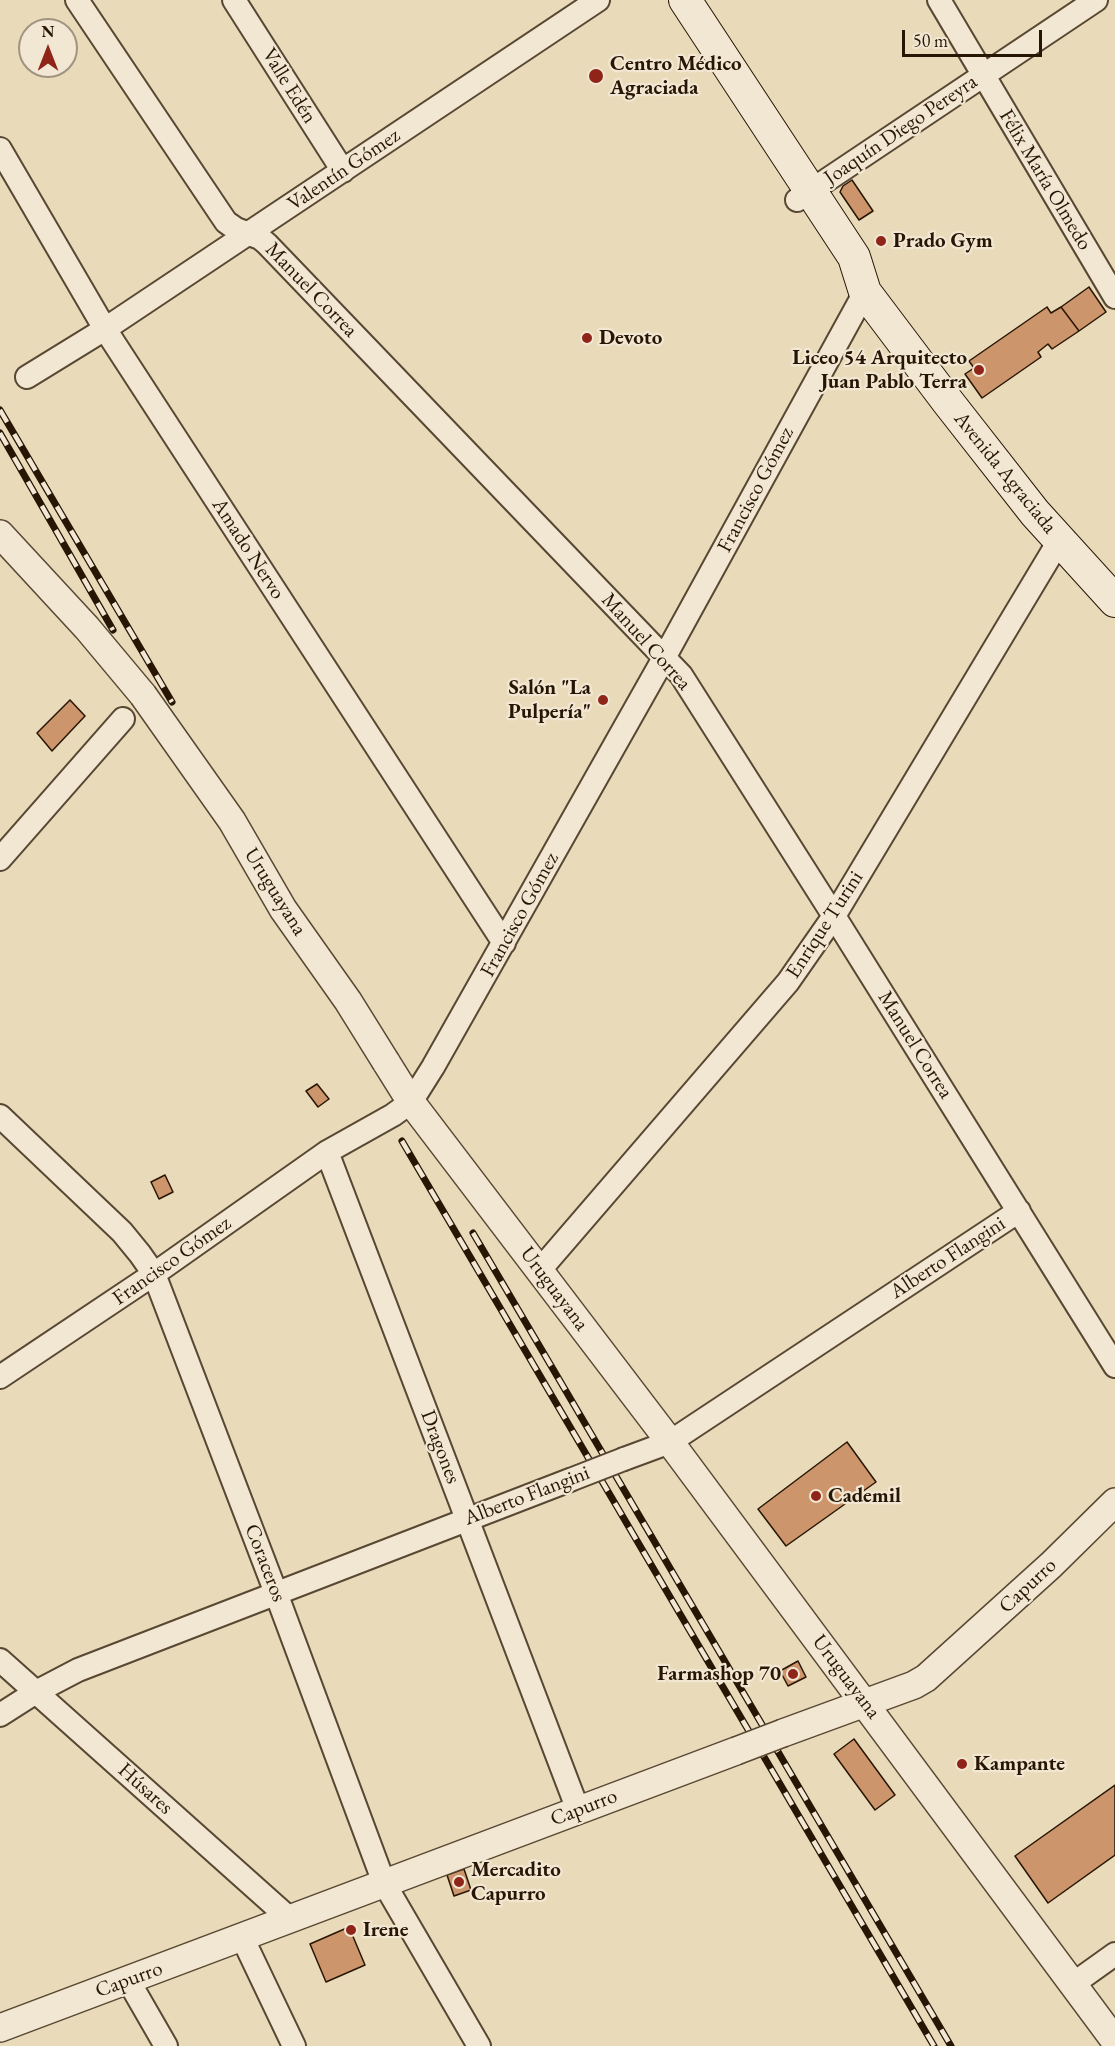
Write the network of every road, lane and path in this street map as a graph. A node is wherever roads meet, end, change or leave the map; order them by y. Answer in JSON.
{"nodes":[{"id":1,"x":77,"y":0,"type":"edge"},
{"id":2,"x":234,"y":0,"type":"edge"},
{"id":3,"x":598,"y":0,"type":"edge"},
{"id":4,"x":666,"y":0,"type":"edge"},
{"id":5,"x":686,"y":0,"type":"edge"},
{"id":6,"x":939,"y":0,"type":"edge"},
{"id":7,"x":1096,"y":0,"type":"edge"},
{"id":8,"x":984,"y":75,"type":"junction"},
{"id":9,"x":0,"y":149,"type":"edge"},
{"id":10,"x":343,"y":171,"type":"junction"},
{"id":11,"x":803,"y":195,"type":"junction"},
{"id":12,"x":248,"y":233,"type":"junction"},
{"id":13,"x":863,"y":286,"type":"junction"},
{"id":14,"x":1115,"y":297,"type":"edge"},
{"id":15,"x":105,"y":329,"type":"junction"},
{"id":16,"x":27,"y":377,"type":"dead end"},
{"id":17,"x":0,"y":534,"type":"edge"},
{"id":18,"x":1059,"y":541,"type":"junction"},
{"id":19,"x":1115,"y":601,"type":"edge"},
{"id":20,"x":664,"y":658,"type":"junction"},
{"id":21,"x":123,"y":719,"type":"dead end"},
{"id":22,"x":0,"y":859,"type":"edge"},
{"id":23,"x":834,"y":916,"type":"junction"},
{"id":24,"x":504,"y":943,"type":"junction"},
{"id":25,"x":411,"y":1102,"type":"junction"},
{"id":26,"x":0,"y":1116,"type":"edge"},
{"id":27,"x":327,"y":1152,"type":"junction"},
{"id":28,"x":1019,"y":1211,"type":"junction"},
{"id":29,"x":539,"y":1271,"type":"junction"},
{"id":30,"x":154,"y":1274,"type":"junction"},
{"id":31,"x":1115,"y":1366,"type":"edge"},
{"id":32,"x":0,"y":1377,"type":"edge"},
{"id":33,"x":670,"y":1442,"type":"junction"},
{"id":34,"x":1115,"y":1502,"type":"edge"},
{"id":35,"x":467,"y":1519,"type":"junction"},
{"id":36,"x":276,"y":1593,"type":"junction"},
{"id":37,"x":0,"y":1660,"type":"edge"},
{"id":38,"x":36,"y":1692,"type":"junction"},
{"id":39,"x":866,"y":1703,"type":"junction"},
{"id":40,"x":0,"y":1715,"type":"edge"},
{"id":41,"x":578,"y":1810,"type":"junction"},
{"id":42,"x":384,"y":1883,"type":"junction"},
{"id":43,"x":290,"y":1919,"type":"junction"},
{"id":44,"x":242,"y":1937,"type":"junction"},
{"id":45,"x":1115,"y":1954,"type":"edge"},
{"id":46,"x":128,"y":1980,"type":"junction"},
{"id":47,"x":1073,"y":1984,"type":"junction"},
{"id":48,"x":0,"y":2028,"type":"edge"},
{"id":49,"x":1115,"y":2042,"type":"edge"},
{"id":50,"x":166,"y":2046,"type":"edge"},
{"id":51,"x":294,"y":2046,"type":"edge"},
{"id":52,"x":479,"y":2046,"type":"edge"}],
"edges":[{"from":1,"to":12,"type":"street","name":"Manuel Correa"},
{"from":2,"to":10,"type":"street","name":"Valle Edén"},
{"from":3,"to":10,"type":"street","name":"Valentín Gómez"},
{"from":4,"to":11,"type":"main road","name":"Avenida Agraciada"},
{"from":5,"to":11,"type":"main road","name":"Avenida Agraciada"},
{"from":6,"to":8,"type":"street","name":"Félix María Olmedo"},
{"from":7,"to":8,"type":"street","name":"Joaquín Diego Pereyra"},
{"from":8,"to":11,"type":"street","name":"Joaquín Diego Pereyra"},
{"from":8,"to":14,"type":"street","name":"Félix María Olmedo"},
{"from":9,"to":15,"type":"street","name":"Amado Nervo"},
{"from":10,"to":12,"type":"street","name":"Valentín Gómez"},
{"from":11,"to":13,"type":"main road","name":"Avenida Agraciada"},
{"from":12,"to":15,"type":"street","name":"Valentín Gómez"},
{"from":12,"to":20,"type":"street","name":"Manuel Correa"},
{"from":13,"to":18,"type":"main road","name":"Avenida Agraciada"},
{"from":13,"to":20,"type":"street","name":"Francisco Gómez"},
{"from":15,"to":16,"type":"street","name":"Valentín Gómez"},
{"from":15,"to":24,"type":"street","name":"Amado Nervo"},
{"from":17,"to":25,"type":"street","name":"Uruguayana","bridge":true},
{"from":18,"to":19,"type":"main road","name":"Avenida Agraciada"},
{"from":18,"to":23,"type":"street","name":"Enrique Turini"},
{"from":20,"to":23,"type":"street","name":"Manuel Correa"},
{"from":20,"to":24,"type":"street","name":"Francisco Gómez"},
{"from":21,"to":22,"type":"street"},
{"from":23,"to":28,"type":"street","name":"Manuel Correa"},
{"from":23,"to":29,"type":"street","name":"Enrique Turini"},
{"from":24,"to":25,"type":"street","name":"Francisco Gómez"},
{"from":25,"to":27,"type":"street","name":"Francisco Gómez"},
{"from":25,"to":29,"type":"street","name":"Uruguayana"},
{"from":26,"to":30,"type":"street","name":"Coraceros"},
{"from":27,"to":30,"type":"street","name":"Francisco Gómez"},
{"from":27,"to":35,"type":"street","name":"Dragones"},
{"from":28,"to":31,"type":"street","name":"Manuel Correa"},
{"from":28,"to":33,"type":"street","name":"Alberto Flangini"},
{"from":29,"to":33,"type":"street","name":"Uruguayana"},
{"from":30,"to":32,"type":"street","name":"Francisco Gómez"},
{"from":30,"to":36,"type":"street","name":"Coraceros"},
{"from":33,"to":35,"type":"street","name":"Alberto Flangini","bridge":true},
{"from":33,"to":39,"type":"street","name":"Uruguayana"},
{"from":34,"to":39,"type":"street","name":"Capurro"},
{"from":35,"to":36,"type":"street","name":"Alberto Flangini"},
{"from":35,"to":41,"type":"street","name":"Dragones"},
{"from":36,"to":38,"type":"street","name":"Alberto Flangini"},
{"from":36,"to":42,"type":"street","name":"Coraceros"},
{"from":37,"to":38,"type":"street","name":"Húsares"},
{"from":38,"to":40,"type":"street","name":"Alberto Flangini"},
{"from":38,"to":43,"type":"street","name":"Húsares"},
{"from":39,"to":41,"type":"street","name":"Capurro","bridge":true},
{"from":39,"to":47,"type":"street","name":"Uruguayana"},
{"from":41,"to":42,"type":"street","name":"Capurro"},
{"from":42,"to":43,"type":"street","name":"Capurro"},
{"from":42,"to":52,"type":"street","name":"Coraceros"},
{"from":43,"to":44,"type":"street","name":"Capurro"},
{"from":44,"to":46,"type":"street","name":"Capurro"},
{"from":44,"to":51,"type":"street"},
{"from":45,"to":47,"type":"street"},
{"from":46,"to":48,"type":"street","name":"Capurro"},
{"from":46,"to":50,"type":"street"},
{"from":47,"to":49,"type":"street","name":"Uruguayana"}]}
